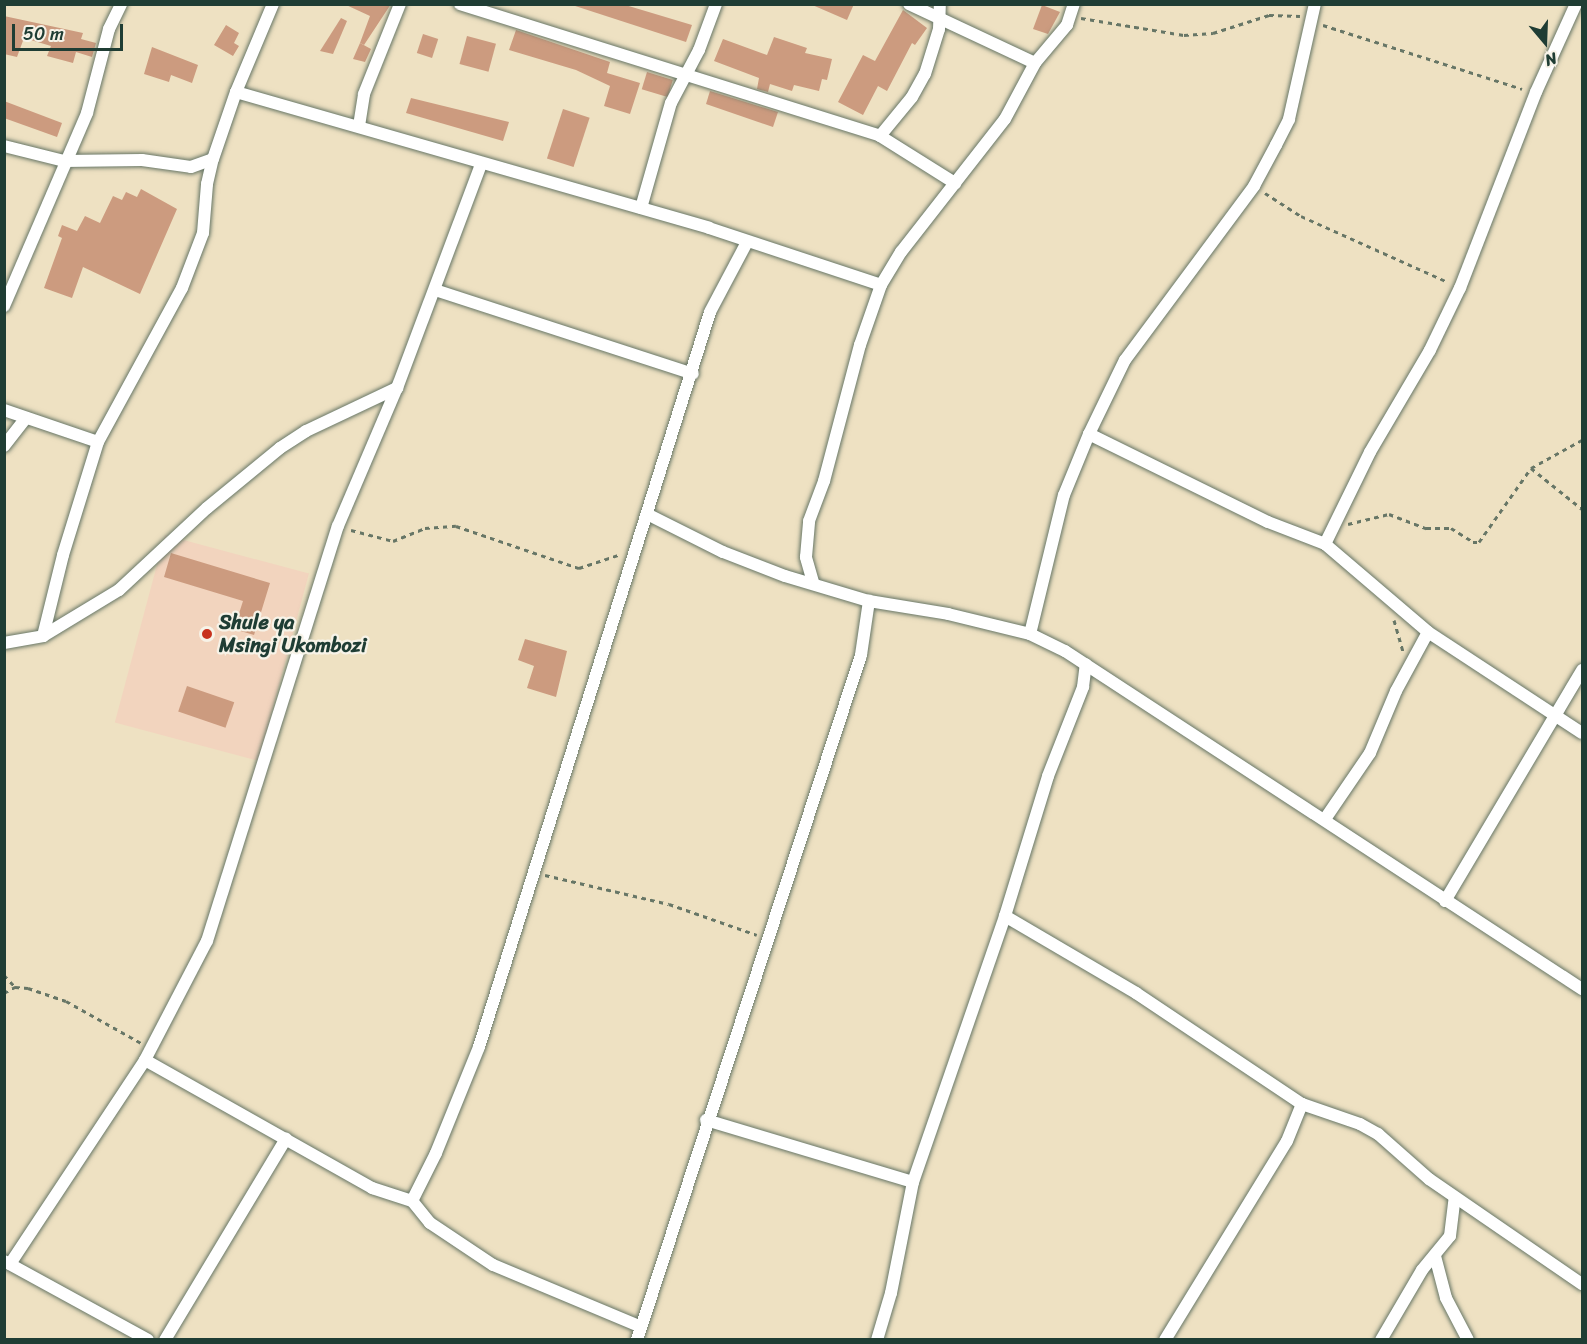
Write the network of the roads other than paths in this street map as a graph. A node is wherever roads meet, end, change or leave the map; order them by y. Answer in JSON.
{"nodes":[{"id":1,"x":121,"y":4,"type":"edge"},
{"id":2,"x":273,"y":4,"type":"edge"},
{"id":3,"x":400,"y":4,"type":"edge"},
{"id":4,"x":459,"y":4,"type":"edge"},
{"id":5,"x":716,"y":4,"type":"edge"},
{"id":6,"x":909,"y":4,"type":"edge"},
{"id":7,"x":1315,"y":4,"type":"edge"},
{"id":8,"x":1576,"y":4,"type":"edge"},
{"id":9,"x":938,"y":10,"type":"edge"},
{"id":10,"x":1071,"y":10,"type":"edge"},
{"id":11,"x":1035,"y":63,"type":"junction"},
{"id":12,"x":686,"y":77,"type":"junction"},
{"id":13,"x":236,"y":92,"type":"junction"},
{"id":14,"x":359,"y":126,"type":"junction"},
{"id":15,"x":880,"y":136,"type":"junction"},
{"id":16,"x":4,"y":146,"type":"edge"},
{"id":17,"x":213,"y":159,"type":"junction"},
{"id":18,"x":64,"y":161,"type":"junction"},
{"id":19,"x":481,"y":164,"type":"junction"},
{"id":20,"x":956,"y":183,"type":"junction"},
{"id":21,"x":641,"y":208,"type":"junction"},
{"id":22,"x":747,"y":242,"type":"junction"},
{"id":23,"x":881,"y":285,"type":"junction"},
{"id":24,"x":435,"y":291,"type":"junction"},
{"id":25,"x":4,"y":306,"type":"edge"},
{"id":26,"x":693,"y":374,"type":"junction"},
{"id":27,"x":397,"y":388,"type":"junction"},
{"id":28,"x":4,"y":410,"type":"edge"},
{"id":29,"x":25,"y":419,"type":"junction"},
{"id":30,"x":1089,"y":435,"type":"junction"},
{"id":31,"x":98,"y":442,"type":"junction"},
{"id":32,"x":4,"y":446,"type":"edge"},
{"id":33,"x":647,"y":514,"type":"junction"},
{"id":34,"x":1325,"y":544,"type":"junction"},
{"id":35,"x":813,"y":582,"type":"junction"},
{"id":36,"x":869,"y":601,"type":"junction"},
{"id":37,"x":1428,"y":632,"type":"junction"},
{"id":38,"x":1030,"y":634,"type":"junction"},
{"id":39,"x":43,"y":636,"type":"junction"},
{"id":40,"x":4,"y":644,"type":"edge"},
{"id":41,"x":1086,"y":664,"type":"junction"},
{"id":42,"x":1582,"y":670,"type":"edge"},
{"id":43,"x":1556,"y":717,"type":"junction"},
{"id":44,"x":1582,"y":733,"type":"edge"},
{"id":45,"x":1325,"y":819,"type":"junction"},
{"id":46,"x":1445,"y":901,"type":"junction"},
{"id":47,"x":1005,"y":916,"type":"junction"},
{"id":48,"x":1582,"y":989,"type":"edge"},
{"id":49,"x":148,"y":1055,"type":"junction"},
{"id":50,"x":1302,"y":1104,"type":"junction"},
{"id":51,"x":706,"y":1120,"type":"junction"},
{"id":52,"x":286,"y":1139,"type":"junction"},
{"id":53,"x":913,"y":1182,"type":"junction"},
{"id":54,"x":1455,"y":1197,"type":"junction"},
{"id":55,"x":412,"y":1201,"type":"junction"},
{"id":56,"x":1435,"y":1256,"type":"junction"},
{"id":57,"x":7,"y":1262,"type":"edge"},
{"id":58,"x":1582,"y":1284,"type":"edge"},
{"id":59,"x":639,"y":1326,"type":"junction"},
{"id":60,"x":148,"y":1340,"type":"edge"},
{"id":61,"x":165,"y":1340,"type":"edge"},
{"id":62,"x":637,"y":1340,"type":"edge"},
{"id":63,"x":877,"y":1340,"type":"edge"},
{"id":64,"x":1165,"y":1340,"type":"edge"},
{"id":65,"x":1381,"y":1340,"type":"edge"},
{"id":66,"x":1468,"y":1340,"type":"edge"}],
"edges":[{"from":1,"to":18,"type":"street"},
{"from":2,"to":13,"type":"street"},
{"from":3,"to":14,"type":"street"},
{"from":4,"to":12,"type":"street"},
{"from":5,"to":12,"type":"street"},
{"from":6,"to":9,"type":"street"},
{"from":7,"to":30,"type":"street"},
{"from":8,"to":34,"type":"street"},
{"from":9,"to":11,"type":"street"},
{"from":9,"to":15,"type":"street"},
{"from":10,"to":11,"type":"street"},
{"from":11,"to":20,"type":"street"},
{"from":12,"to":15,"type":"street"},
{"from":12,"to":21,"type":"street"},
{"from":13,"to":14,"type":"street"},
{"from":13,"to":17,"type":"street"},
{"from":14,"to":19,"type":"street"},
{"from":15,"to":20,"type":"street"},
{"from":16,"to":18,"type":"street"},
{"from":17,"to":18,"type":"street"},
{"from":17,"to":31,"type":"street"},
{"from":18,"to":25,"type":"street"},
{"from":19,"to":21,"type":"street"},
{"from":19,"to":24,"type":"street"},
{"from":20,"to":23,"type":"street"},
{"from":21,"to":22,"type":"street"},
{"from":22,"to":23,"type":"street"},
{"from":22,"to":26,"type":"street"},
{"from":23,"to":35,"type":"street"},
{"from":24,"to":26,"type":"street"},
{"from":24,"to":27,"type":"street"},
{"from":26,"to":33,"type":"street"},
{"from":27,"to":39,"type":"street"},
{"from":27,"to":49,"type":"street"},
{"from":28,"to":29,"type":"street"},
{"from":29,"to":31,"type":"street"},
{"from":29,"to":32,"type":"street"},
{"from":30,"to":34,"type":"street"},
{"from":30,"to":38,"type":"street"},
{"from":31,"to":39,"type":"street"},
{"from":33,"to":35,"type":"street"},
{"from":33,"to":55,"type":"street"},
{"from":34,"to":37,"type":"street"},
{"from":35,"to":36,"type":"street"},
{"from":36,"to":38,"type":"street"},
{"from":36,"to":51,"type":"street"},
{"from":37,"to":43,"type":"street"},
{"from":37,"to":45,"type":"street"},
{"from":38,"to":41,"type":"street"},
{"from":39,"to":40,"type":"street"},
{"from":41,"to":45,"type":"street"},
{"from":41,"to":47,"type":"street"},
{"from":42,"to":43,"type":"street"},
{"from":43,"to":44,"type":"street"},
{"from":43,"to":46,"type":"street"},
{"from":45,"to":46,"type":"street"},
{"from":46,"to":48,"type":"street"},
{"from":47,"to":50,"type":"street"},
{"from":47,"to":53,"type":"street"},
{"from":49,"to":52,"type":"street"},
{"from":49,"to":57,"type":"street"},
{"from":50,"to":54,"type":"street"},
{"from":50,"to":64,"type":"street"},
{"from":51,"to":53,"type":"street"},
{"from":51,"to":59,"type":"street"},
{"from":52,"to":55,"type":"street"},
{"from":52,"to":61,"type":"street"},
{"from":53,"to":63,"type":"street"},
{"from":54,"to":56,"type":"street"},
{"from":54,"to":58,"type":"street"},
{"from":55,"to":59,"type":"street"},
{"from":56,"to":65,"type":"street"},
{"from":56,"to":66,"type":"street"},
{"from":57,"to":60,"type":"street"},
{"from":59,"to":62,"type":"street"}]}
